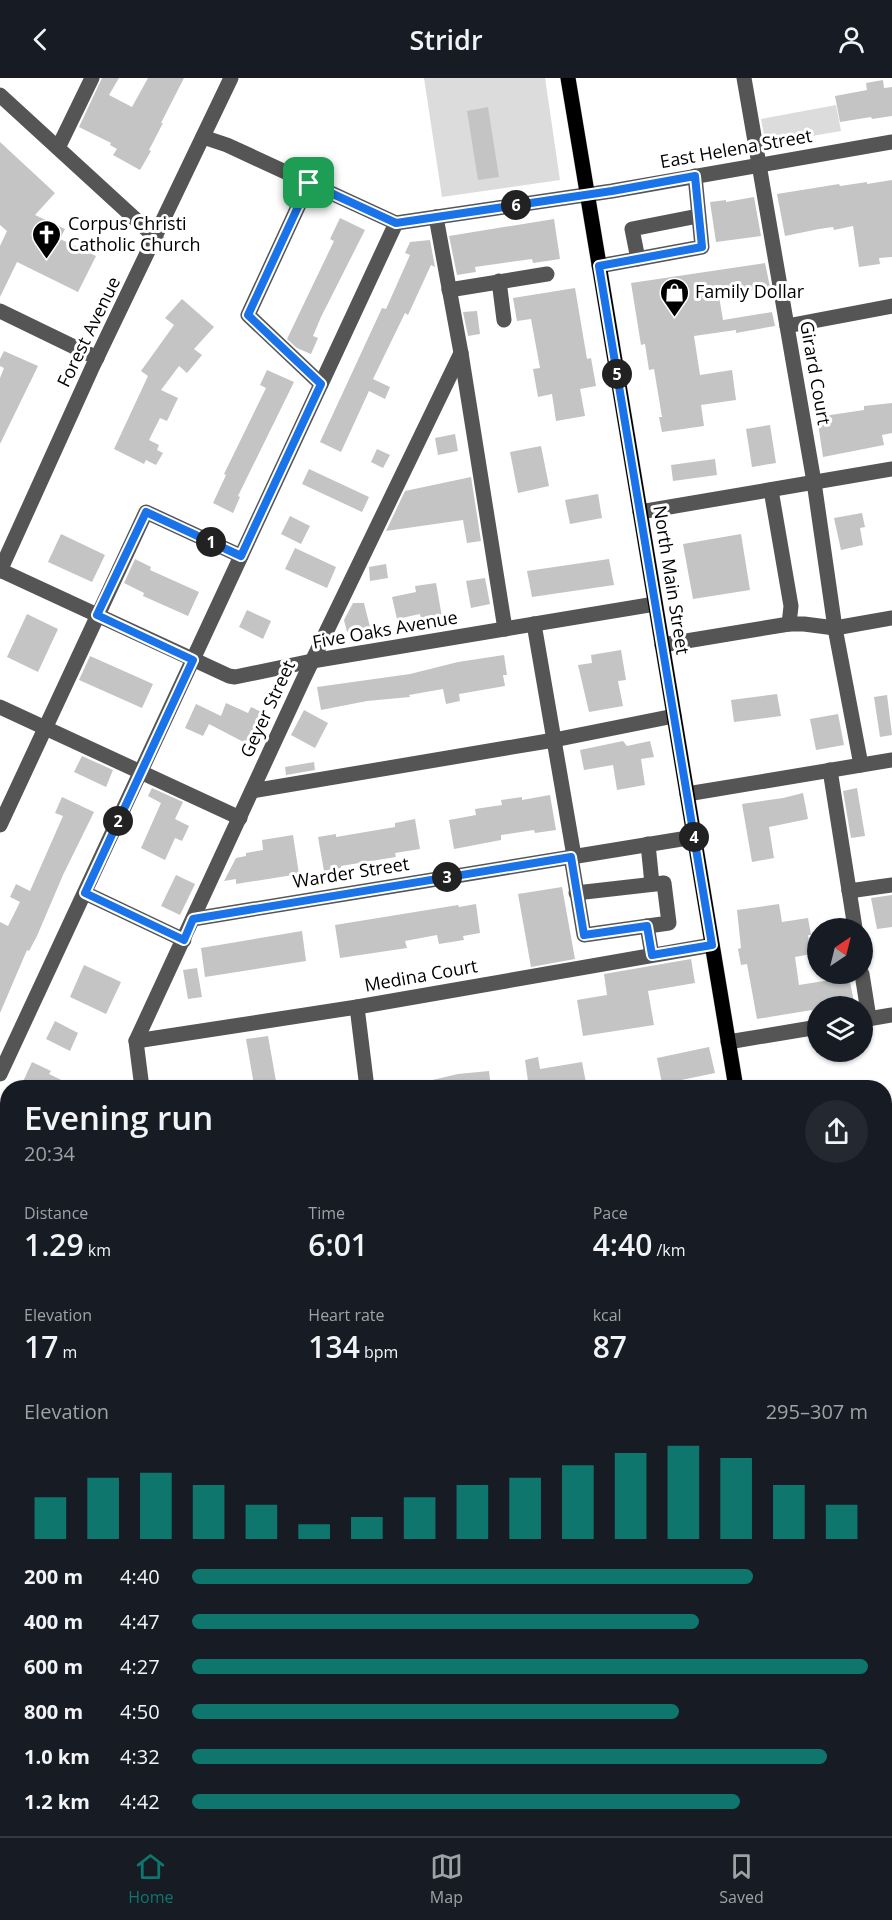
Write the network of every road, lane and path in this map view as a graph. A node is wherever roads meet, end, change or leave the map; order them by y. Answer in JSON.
{"nodes":[{"id":1,"x":92,"y":78,"type":"edge"},
{"id":2,"x":231,"y":78,"type":"edge"},
{"id":3,"x":568,"y":78,"type":"edge"},
{"id":4,"x":744,"y":78,"type":"edge"},
{"id":5,"x":0,"y":95,"type":"edge"},
{"id":6,"x":203,"y":137,"type":"junction"},
{"id":7,"x":892,"y":142,"type":"edge"},
{"id":8,"x":58,"y":148,"type":"junction"},
{"id":9,"x":759,"y":165,"type":"junction"},
{"id":10,"x":695,"y":176,"type":"junction"},
{"id":11,"x":309,"y":183,"type":"junction"},
{"id":12,"x":587,"y":194,"type":"junction"},
{"id":13,"x":698,"y":216,"type":"junction"},
{"id":14,"x":436,"y":217,"type":"junction"},
{"id":15,"x":396,"y":223,"type":"junction"},
{"id":16,"x":156,"y":238,"type":"junction"},
{"id":17,"x":638,"y":258,"type":"junction"},
{"id":18,"x":599,"y":266,"type":"junction"},
{"id":19,"x":547,"y":274,"type":"dead end"},
{"id":20,"x":499,"y":281,"type":"junction"},
{"id":21,"x":449,"y":290,"type":"junction"},
{"id":22,"x":892,"y":306,"type":"edge"},
{"id":23,"x":0,"y":311,"type":"edge"},
{"id":24,"x":504,"y":320,"type":"dead end"},
{"id":25,"x":787,"y":326,"type":"junction"},
{"id":26,"x":461,"y":353,"type":"junction"},
{"id":27,"x":97,"y":358,"type":"junction"},
{"id":28,"x":321,"y":384,"type":"junction"},
{"id":29,"x":892,"y":470,"type":"edge"},
{"id":30,"x":814,"y":482,"type":"junction"},
{"id":31,"x":771,"y":490,"type":"junction"},
{"id":32,"x":640,"y":512,"type":"junction"},
{"id":33,"x":241,"y":556,"type":"junction"},
{"id":34,"x":0,"y":570,"type":"edge"},
{"id":35,"x":655,"y":604,"type":"junction"},
{"id":36,"x":97,"y":615,"type":"junction"},
{"id":37,"x":892,"y":618,"type":"edge"},
{"id":38,"x":534,"y":624,"type":"junction"},
{"id":39,"x":789,"y":624,"type":"junction"},
{"id":40,"x":835,"y":628,"type":"junction"},
{"id":41,"x":505,"y":629,"type":"junction"},
{"id":42,"x":662,"y":645,"type":"junction"},
{"id":43,"x":193,"y":660,"type":"junction"},
{"id":44,"x":312,"y":661,"type":"junction"},
{"id":45,"x":0,"y":706,"type":"edge"},
{"id":46,"x":674,"y":716,"type":"junction"},
{"id":47,"x":45,"y":728,"type":"junction"},
{"id":48,"x":554,"y":740,"type":"junction"},
{"id":49,"x":892,"y":760,"type":"edge"},
{"id":50,"x":861,"y":765,"type":"junction"},
{"id":51,"x":830,"y":770,"type":"junction"},
{"id":52,"x":141,"y":772,"type":"junction"},
{"id":53,"x":252,"y":791,"type":"junction"},
{"id":54,"x":687,"y":794,"type":"junction"},
{"id":55,"x":240,"y":818,"type":"junction"},
{"id":56,"x":0,"y":825,"type":"edge"},
{"id":57,"x":694,"y":837,"type":"junction"},
{"id":58,"x":648,"y":844,"type":"junction"},
{"id":59,"x":573,"y":857,"type":"junction"},
{"id":60,"x":652,"y":884,"type":"junction"},
{"id":61,"x":892,"y":885,"type":"edge"},
{"id":62,"x":849,"y":891,"type":"junction"},
{"id":63,"x":85,"y":893,"type":"junction"},
{"id":64,"x":576,"y":893,"type":"junction"},
{"id":65,"x":853,"y":918,"type":"edge"},
{"id":66,"x":193,"y":919,"type":"junction"},
{"id":67,"x":647,"y":926,"type":"junction"},
{"id":68,"x":184,"y":940,"type":"junction"},
{"id":69,"x":712,"y":945,"type":"junction"},
{"id":70,"x":652,"y":955,"type":"junction"},
{"id":71,"x":357,"y":1007,"type":"junction"},
{"id":72,"x":892,"y":1015,"type":"edge"},
{"id":73,"x":873,"y":1018,"type":"edge"},
{"id":74,"x":807,"y":1029,"type":"edge"},
{"id":75,"x":136,"y":1041,"type":"junction"},
{"id":76,"x":728,"y":1042,"type":"junction"},
{"id":77,"x":0,"y":1074,"type":"edge"},
{"id":78,"x":141,"y":1080,"type":"edge"},
{"id":79,"x":366,"y":1080,"type":"edge"},
{"id":80,"x":735,"y":1080,"type":"edge"}],
"edges":[{"from":1,"to":8,"type":"street"},
{"from":2,"to":6,"type":"street","name":"Forest Avenue"},
{"from":3,"to":12,"type":"main road","name":"North Main Street"},
{"from":4,"to":9,"type":"street","name":"Girard Court"},
{"from":5,"to":8,"type":"street"},
{"from":6,"to":11,"type":"street"},
{"from":6,"to":16,"type":"street","name":"Forest Avenue"},
{"from":7,"to":9,"type":"street","name":"East Helena Street"},
{"from":8,"to":16,"type":"street"},
{"from":9,"to":10,"type":"street","name":"East Helena Street"},
{"from":9,"to":25,"type":"street","name":"Girard Court"},
{"from":10,"to":12,"type":"street","name":"East Helena Street"},
{"from":10,"to":13,"type":"street"},
{"from":11,"to":15,"type":"street"},
{"from":11,"to":28,"type":"street"},
{"from":12,"to":14,"type":"street","name":"East Helena Street"},
{"from":12,"to":18,"type":"main road","name":"North Main Street"},
{"from":13,"to":17,"type":"street"},
{"from":13,"to":17,"type":"street"},
{"from":14,"to":15,"type":"street","name":"East Helena Street"},
{"from":14,"to":21,"type":"street"},
{"from":15,"to":28,"type":"street"},
{"from":16,"to":27,"type":"street","name":"Forest Avenue"},
{"from":17,"to":18,"type":"street"},
{"from":18,"to":32,"type":"main road","name":"North Main Street"},
{"from":19,"to":20,"type":"street"},
{"from":20,"to":21,"type":"street"},
{"from":20,"to":24,"type":"street"},
{"from":21,"to":26,"type":"street"},
{"from":22,"to":25,"type":"street"},
{"from":23,"to":27,"type":"street"},
{"from":25,"to":30,"type":"street","name":"Girard Court"},
{"from":26,"to":41,"type":"street"},
{"from":26,"to":44,"type":"street","name":"Geyer Street"},
{"from":27,"to":34,"type":"street","name":"Forest Avenue"},
{"from":28,"to":33,"type":"street"},
{"from":29,"to":30,"type":"street"},
{"from":30,"to":31,"type":"street"},
{"from":30,"to":40,"type":"street","name":"Girard Court"},
{"from":31,"to":32,"type":"street"},
{"from":31,"to":39,"type":"street"},
{"from":32,"to":35,"type":"main road","name":"North Main Street"},
{"from":33,"to":36,"type":"street"},
{"from":33,"to":43,"type":"street"},
{"from":34,"to":36,"type":"street","name":"Five Oaks Avenue"},
{"from":35,"to":38,"type":"street","name":"Five Oaks Avenue"},
{"from":35,"to":42,"type":"main road","name":"North Main Street"},
{"from":36,"to":43,"type":"street","name":"Five Oaks Avenue"},
{"from":36,"to":47,"type":"street"},
{"from":37,"to":40,"type":"street"},
{"from":38,"to":41,"type":"street","name":"Five Oaks Avenue"},
{"from":38,"to":48,"type":"street"},
{"from":39,"to":40,"type":"street"},
{"from":39,"to":42,"type":"street"},
{"from":40,"to":50,"type":"street","name":"Girard Court"},
{"from":41,"to":44,"type":"street","name":"Five Oaks Avenue"},
{"from":42,"to":46,"type":"main road","name":"North Main Street"},
{"from":43,"to":44,"type":"street","name":"Five Oaks Avenue"},
{"from":43,"to":52,"type":"street"},
{"from":44,"to":53,"type":"street","name":"Geyer Street"},
{"from":45,"to":47,"type":"street"},
{"from":46,"to":48,"type":"street"},
{"from":46,"to":54,"type":"main road","name":"North Main Street"},
{"from":47,"to":52,"type":"street"},
{"from":47,"to":56,"type":"street"},
{"from":48,"to":53,"type":"street"},
{"from":48,"to":59,"type":"street"},
{"from":49,"to":50,"type":"street"},
{"from":50,"to":51,"type":"street"},
{"from":51,"to":54,"type":"street"},
{"from":51,"to":62,"type":"street"},
{"from":52,"to":55,"type":"street"},
{"from":52,"to":63,"type":"street"},
{"from":53,"to":55,"type":"street","name":"Geyer Street"},
{"from":54,"to":57,"type":"main road","name":"North Main Street"},
{"from":55,"to":66,"type":"street","name":"Geyer Street"},
{"from":57,"to":58,"type":"street","name":"Warder Street"},
{"from":57,"to":69,"type":"main road","name":"North Main Street"},
{"from":58,"to":59,"type":"street","name":"Warder Street"},
{"from":58,"to":60,"type":"street"},
{"from":59,"to":64,"type":"street"},
{"from":59,"to":66,"type":"street","name":"Warder Street"},
{"from":60,"to":64,"type":"street"},
{"from":60,"to":67,"type":"street"},
{"from":61,"to":62,"type":"street"},
{"from":62,"to":65,"type":"street"},
{"from":63,"to":68,"type":"street"},
{"from":63,"to":77,"type":"street"},
{"from":64,"to":67,"type":"street"},
{"from":66,"to":68,"type":"street","name":"Geyer Street"},
{"from":67,"to":70,"type":"street"},
{"from":68,"to":75,"type":"street","name":"Geyer Street"},
{"from":69,"to":70,"type":"street","name":"Medina Court"},
{"from":69,"to":76,"type":"main road","name":"North Main Street"},
{"from":70,"to":71,"type":"street","name":"Medina Court"},
{"from":71,"to":75,"type":"street","name":"Medina Court"},
{"from":71,"to":79,"type":"street"},
{"from":72,"to":73,"type":"street"},
{"from":74,"to":76,"type":"street"},
{"from":75,"to":78,"type":"street"},
{"from":76,"to":80,"type":"main road","name":"North Main Street"}]}
